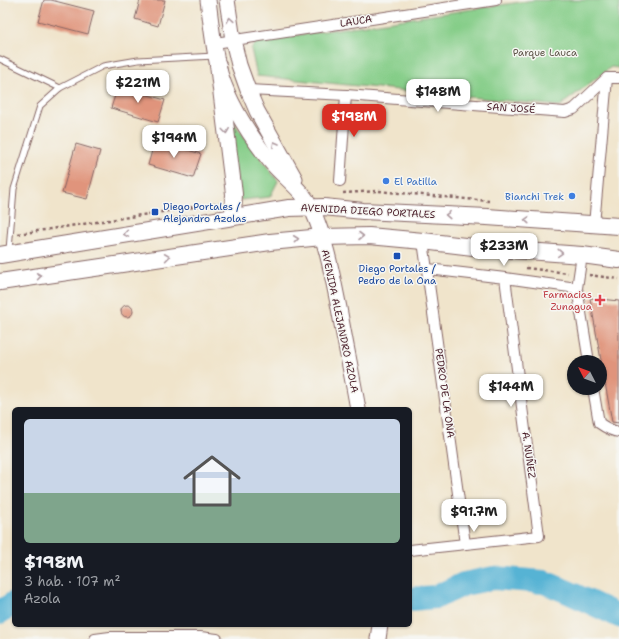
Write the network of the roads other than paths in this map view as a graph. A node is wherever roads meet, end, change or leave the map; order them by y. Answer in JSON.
{"nodes":[{"id":1,"x":208,"y":0,"type":"edge"},
{"id":2,"x":227,"y":0,"type":"edge"},
{"id":3,"x":496,"y":0,"type":"edge"},
{"id":4,"x":233,"y":40,"type":"junction"},
{"id":5,"x":216,"y":55,"type":"junction"},
{"id":6,"x":0,"y":59,"type":"edge"},
{"id":7,"x":607,"y":78,"type":"junction"},
{"id":8,"x":619,"y":78,"type":"edge"},
{"id":9,"x":60,"y":88,"type":"junction"},
{"id":10,"x":248,"y":90,"type":"junction"},
{"id":11,"x":346,"y":95,"type":"junction"},
{"id":12,"x":340,"y":181,"type":"dead end"},
{"id":13,"x":299,"y":192,"type":"junction"},
{"id":14,"x":311,"y":207,"type":"junction"},
{"id":15,"x":233,"y":217,"type":"junction"},
{"id":16,"x":594,"y":225,"type":"junction"},
{"id":17,"x":619,"y":226,"type":"edge"},
{"id":18,"x":322,"y":237,"type":"junction"},
{"id":19,"x":424,"y":241,"type":"junction"},
{"id":20,"x":5,"y":254,"type":"edge"},
{"id":21,"x":582,"y":255,"type":"junction"},
{"id":22,"x":619,"y":260,"type":"edge"},
{"id":23,"x":428,"y":269,"type":"junction"},
{"id":24,"x":505,"y":278,"type":"junction"},
{"id":25,"x":0,"y":282,"type":"edge"},
{"id":26,"x":577,"y":288,"type":"junction"},
{"id":27,"x":588,"y":355,"type":"edge"},
{"id":28,"x":594,"y":395,"type":"edge"},
{"id":29,"x":358,"y":407,"type":"edge"},
{"id":30,"x":619,"y":432,"type":"edge"},
{"id":31,"x":465,"y":544,"type":"junction"},
{"id":32,"x":412,"y":550,"type":"edge"},
{"id":33,"x":110,"y":638,"type":"edge"},
{"id":34,"x":200,"y":638,"type":"edge"},
{"id":35,"x":95,"y":639,"type":"edge"},
{"id":36,"x":217,"y":639,"type":"edge"}],
"edges":[{"from":1,"to":5,"type":"main road","name":"AVENIDA ALEJANDRO AZOLA"},
{"from":4,"to":2,"type":"main road","name":"AVENIDA ALEJANDRO AZOLA","one_way":true},
{"from":3,"to":4,"type":"street","name":"LAUCA"},
{"from":4,"to":5,"type":"street","name":"LAUCA"},
{"from":4,"to":10,"type":"main road","name":"AVENIDA ALEJANDRO AZOLA"},
{"from":5,"to":9,"type":"lane"},
{"from":5,"to":13,"type":"main road","name":"AVENIDA ALEJANDRO AZOLA"},
{"from":5,"to":15,"type":"main road","one_way":true},
{"from":6,"to":9,"type":"lane"},
{"from":7,"to":8,"type":"street"},
{"from":7,"to":11,"type":"street","name":"SAN JOSÉ"},
{"from":7,"to":16,"type":"street"},
{"from":9,"to":20,"type":"lane"},
{"from":10,"to":11,"type":"street","name":"SAN JOSÉ"},
{"from":13,"to":10,"type":"main road","name":"AVENIDA ALEJANDRO AZOLA","one_way":true},
{"from":11,"to":12,"type":"street"},
{"from":13,"to":14,"type":"main road","name":"AVENIDA ALEJANDRO AZOLA"},
{"from":14,"to":15,"type":"main road","name":"AVENIDA DIEGO PORTALES"},
{"from":16,"to":14,"type":"main road","name":"AVENIDA DIEGO PORTALES","one_way":true},
{"from":14,"to":18,"type":"main road","name":"AVENIDA ALEJANDRO AZOLA"},
{"from":15,"to":20,"type":"main road","name":"AVENIDA DIEGO PORTALES","one_way":true},
{"from":16,"to":17,"type":"main road","name":"AVENIDA DIEGO PORTALES"},
{"from":18,"to":19,"type":"main road","one_way":true},
{"from":25,"to":18,"type":"main road","one_way":true},
{"from":18,"to":29,"type":"main road","name":"AVENIDA ALEJANDRO AZOLA"},
{"from":19,"to":21,"type":"main road","one_way":true},
{"from":19,"to":23,"type":"street","name":"PEDRO DE LA ONA"},
{"from":21,"to":22,"type":"main road"},
{"from":21,"to":26,"type":"street"},
{"from":23,"to":24,"type":"street"},
{"from":23,"to":31,"type":"street","name":"PEDRO DE LA ONA"},
{"from":24,"to":26,"type":"street"},
{"from":24,"to":31,"type":"street","name":"A. NUÑEZ"},
{"from":26,"to":27,"type":"street"},
{"from":28,"to":30,"type":"street"},
{"from":31,"to":32,"type":"street"},
{"from":33,"to":34,"type":"street"},
{"from":33,"to":35,"type":"street"},
{"from":34,"to":36,"type":"street"}]}
